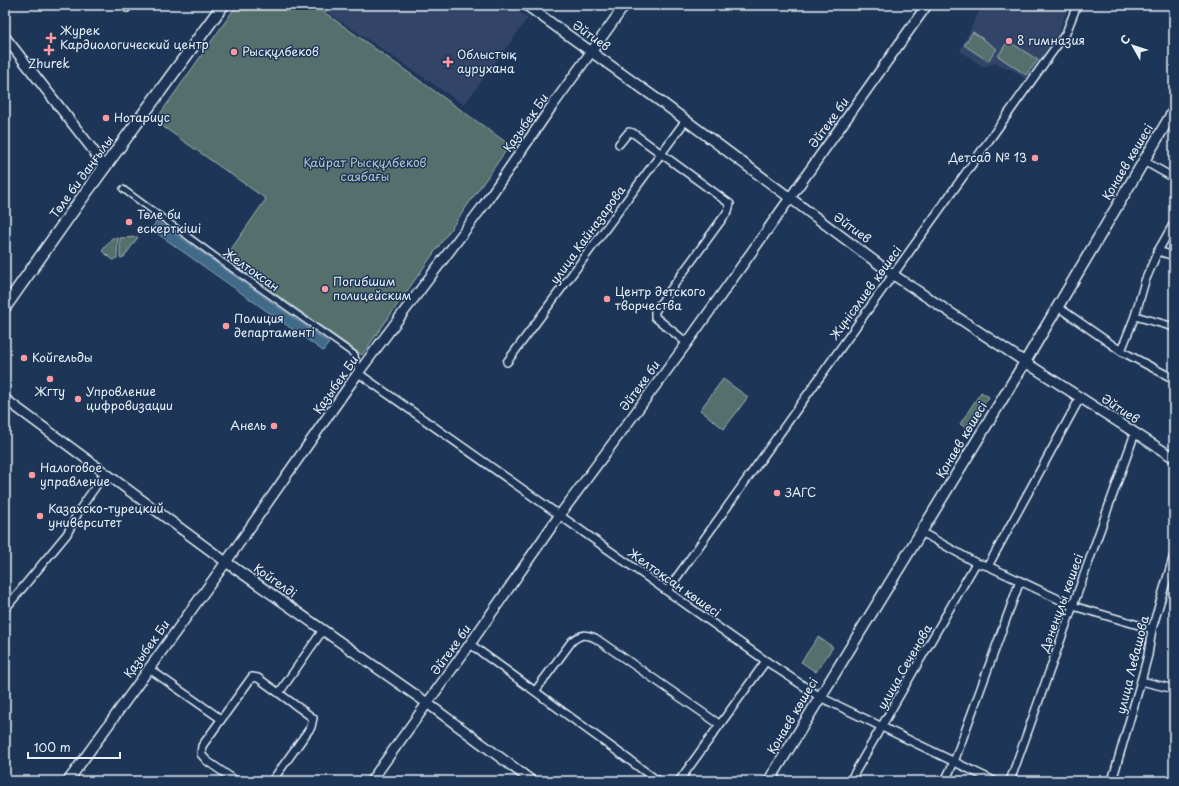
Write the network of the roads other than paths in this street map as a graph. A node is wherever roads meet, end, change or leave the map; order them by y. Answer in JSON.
{"nodes":[{"id":1,"x":223,"y":5,"type":"edge"},
{"id":2,"x":526,"y":5,"type":"edge"},
{"id":3,"x":625,"y":5,"type":"edge"},
{"id":4,"x":927,"y":5,"type":"edge"},
{"id":5,"x":1078,"y":5,"type":"edge"},
{"id":6,"x":5,"y":37,"type":"edge"},
{"id":7,"x":591,"y":52,"type":"junction"},
{"id":8,"x":1174,"y":110,"type":"edge"},
{"id":9,"x":686,"y":120,"type":"junction"},
{"id":10,"x":619,"y":144,"type":"dead end"},
{"id":11,"x":661,"y":155,"type":"junction"},
{"id":12,"x":1144,"y":161,"type":"junction"},
{"id":13,"x":104,"y":168,"type":"junction"},
{"id":14,"x":1174,"y":178,"type":"edge"},
{"id":15,"x":122,"y":189,"type":"dead end"},
{"id":16,"x":790,"y":198,"type":"junction"},
{"id":17,"x":1174,"y":223,"type":"edge"},
{"id":18,"x":1158,"y":251,"type":"junction"},
{"id":19,"x":1174,"y":256,"type":"edge"},
{"id":20,"x":892,"y":274,"type":"junction"},
{"id":21,"x":5,"y":307,"type":"edge"},
{"id":22,"x":1058,"y":307,"type":"junction"},
{"id":23,"x":1134,"y":316,"type":"junction"},
{"id":24,"x":1174,"y":327,"type":"edge"},
{"id":25,"x":687,"y":343,"type":"junction"},
{"id":26,"x":1121,"y":351,"type":"junction"},
{"id":27,"x":507,"y":362,"type":"dead end"},
{"id":28,"x":1025,"y":362,"type":"junction"},
{"id":29,"x":358,"y":373,"type":"junction"},
{"id":30,"x":1174,"y":379,"type":"edge"},
{"id":31,"x":1080,"y":398,"type":"junction"},
{"id":32,"x":5,"y":399,"type":"edge"},
{"id":33,"x":1135,"y":433,"type":"junction"},
{"id":34,"x":1174,"y":458,"type":"edge"},
{"id":35,"x":105,"y":473,"type":"junction"},
{"id":36,"x":559,"y":516,"type":"junction"},
{"id":37,"x":921,"y":532,"type":"junction"},
{"id":38,"x":1174,"y":555,"type":"edge"},
{"id":39,"x":226,"y":562,"type":"junction"},
{"id":40,"x":976,"y":563,"type":"junction"},
{"id":41,"x":988,"y":566,"type":"junction"},
{"id":42,"x":1020,"y":581,"type":"junction"},
{"id":43,"x":667,"y":591,"type":"junction"},
{"id":44,"x":1073,"y":606,"type":"junction"},
{"id":45,"x":5,"y":609,"type":"edge"},
{"id":46,"x":1152,"y":629,"type":"junction"},
{"id":47,"x":323,"y":630,"type":"junction"},
{"id":48,"x":470,"y":644,"type":"junction"},
{"id":49,"x":766,"y":661,"type":"junction"},
{"id":50,"x":148,"y":668,"type":"junction"},
{"id":51,"x":1141,"y":681,"type":"junction"},
{"id":52,"x":1174,"y":689,"type":"edge"},
{"id":53,"x":536,"y":690,"type":"junction"},
{"id":54,"x":279,"y":693,"type":"junction"},
{"id":55,"x":820,"y":697,"type":"junction"},
{"id":56,"x":427,"y":703,"type":"junction"},
{"id":57,"x":222,"y":719,"type":"junction"},
{"id":58,"x":719,"y":724,"type":"junction"},
{"id":59,"x":883,"y":727,"type":"junction"},
{"id":60,"x":954,"y":762,"type":"junction"},
{"id":61,"x":526,"y":779,"type":"edge"},
{"id":62,"x":68,"y":781,"type":"edge"},
{"id":63,"x":236,"y":781,"type":"edge"},
{"id":64,"x":272,"y":781,"type":"edge"},
{"id":65,"x":371,"y":781,"type":"edge"},
{"id":66,"x":658,"y":781,"type":"edge"},
{"id":67,"x":679,"y":781,"type":"edge"},
{"id":68,"x":769,"y":781,"type":"edge"},
{"id":69,"x":850,"y":781,"type":"edge"},
{"id":70,"x":945,"y":781,"type":"edge"},
{"id":71,"x":994,"y":781,"type":"edge"},
{"id":72,"x":1010,"y":781,"type":"edge"},
{"id":73,"x":1112,"y":781,"type":"edge"}],
"edges":[{"from":1,"to":13,"type":"main road","name":"Төле би даңғылы"},
{"from":2,"to":7,"type":"street","name":"Әйтиев"},
{"from":3,"to":7,"type":"street","name":"Қазыбек Би"},
{"from":4,"to":16,"type":"street","name":"Әйтеке би"},
{"from":5,"to":20,"type":"street","name":"Жүнісәлиев көшесі"},
{"from":6,"to":13,"type":"street"},
{"from":7,"to":9,"type":"street","name":"Әйтиев"},
{"from":7,"to":29,"type":"street","name":"Қазыбек Би"},
{"from":8,"to":12,"type":"main road","name":"Қонаев көшесі"},
{"from":9,"to":11,"type":"street","name":"улица Кайназарова"},
{"from":9,"to":16,"type":"street","name":"Әйтиев"},
{"from":10,"to":11,"type":"street"},
{"from":11,"to":25,"type":"street"},
{"from":11,"to":27,"type":"street","name":"улица Кайназарова"},
{"from":12,"to":14,"type":"street"},
{"from":12,"to":22,"type":"main road","name":"Қонаев көшесі"},
{"from":13,"to":21,"type":"main road","name":"Төле би даңғылы"},
{"from":15,"to":29,"type":"street","name":"Желтоксан"},
{"from":16,"to":20,"type":"street","name":"Әйтиев"},
{"from":16,"to":25,"type":"street","name":"Әйтеке би"},
{"from":17,"to":18,"type":"street"},
{"from":18,"to":19,"type":"street"},
{"from":18,"to":23,"type":"street"},
{"from":20,"to":28,"type":"street","name":"Әйтиев"},
{"from":20,"to":43,"type":"street","name":"Жүнісәлиев көшесі"},
{"from":22,"to":26,"type":"street"},
{"from":22,"to":28,"type":"main road","name":"Қонаев көшесі"},
{"from":23,"to":24,"type":"street"},
{"from":23,"to":26,"type":"street"},
{"from":25,"to":36,"type":"street","name":"Әйтеке би"},
{"from":26,"to":30,"type":"street"},
{"from":28,"to":31,"type":"street","name":"Әйтиев"},
{"from":28,"to":37,"type":"main road","name":"Қонаев көшесі"},
{"from":29,"to":36,"type":"street","name":"Желтоқсан көшесі"},
{"from":29,"to":39,"type":"street","name":"Қазыбек Би"},
{"from":31,"to":33,"type":"street","name":"Әйтиев"},
{"from":31,"to":41,"type":"street"},
{"from":32,"to":35,"type":"street","name":"Қойгелді"},
{"from":33,"to":34,"type":"street","name":"Әйтиев"},
{"from":33,"to":44,"type":"street","name":"Дәненұлы көшесі"},
{"from":35,"to":39,"type":"street","name":"Қойгелді"},
{"from":35,"to":45,"type":"street"},
{"from":36,"to":43,"type":"street","name":"Желтоқсан көшесі"},
{"from":36,"to":48,"type":"street","name":"Әйтеке би"},
{"from":37,"to":40,"type":"street"},
{"from":37,"to":55,"type":"main road","name":"Қонаев көшесі"},
{"from":38,"to":46,"type":"street","name":"улица Левашова"},
{"from":39,"to":47,"type":"street","name":"Қойгелді"},
{"from":39,"to":50,"type":"street","name":"Қазыбек Би"},
{"from":40,"to":41,"type":"street"},
{"from":40,"to":59,"type":"street","name":"улица Сеченова"},
{"from":41,"to":42,"type":"street"},
{"from":42,"to":44,"type":"street"},
{"from":42,"to":60,"type":"street"},
{"from":43,"to":49,"type":"street","name":"Желтоқсан көшесі"},
{"from":44,"to":46,"type":"street"},
{"from":44,"to":72,"type":"street","name":"Дәненұлы көшесі"},
{"from":46,"to":51,"type":"street","name":"улица Левашова"},
{"from":47,"to":54,"type":"street"},
{"from":47,"to":56,"type":"street","name":"Қойгелді"},
{"from":48,"to":53,"type":"street"},
{"from":48,"to":56,"type":"street","name":"Әйтеке би"},
{"from":49,"to":55,"type":"street","name":"Желтоқсан көшесі"},
{"from":49,"to":58,"type":"street"},
{"from":50,"to":57,"type":"street"},
{"from":50,"to":62,"type":"street","name":"Қазыбек Би"},
{"from":51,"to":52,"type":"street"},
{"from":51,"to":73,"type":"street","name":"улица Левашова"},
{"from":53,"to":58,"type":"street"},
{"from":53,"to":66,"type":"street"},
{"from":54,"to":57,"type":"street"},
{"from":54,"to":64,"type":"street"},
{"from":55,"to":59,"type":"street","name":"Желтоқсан көшесі"},
{"from":55,"to":68,"type":"main road","name":"Қонаев көшесі"},
{"from":56,"to":61,"type":"street","name":"Қойгелді"},
{"from":56,"to":65,"type":"street","name":"Әйтеке би"},
{"from":57,"to":63,"type":"street"},
{"from":58,"to":67,"type":"street"},
{"from":59,"to":60,"type":"street","name":"Желтоқсан көшесі"},
{"from":59,"to":69,"type":"street","name":"улица Сеченова"},
{"from":60,"to":70,"type":"street"},
{"from":60,"to":71,"type":"street","name":"Желтоқсан көшесі"}]}
